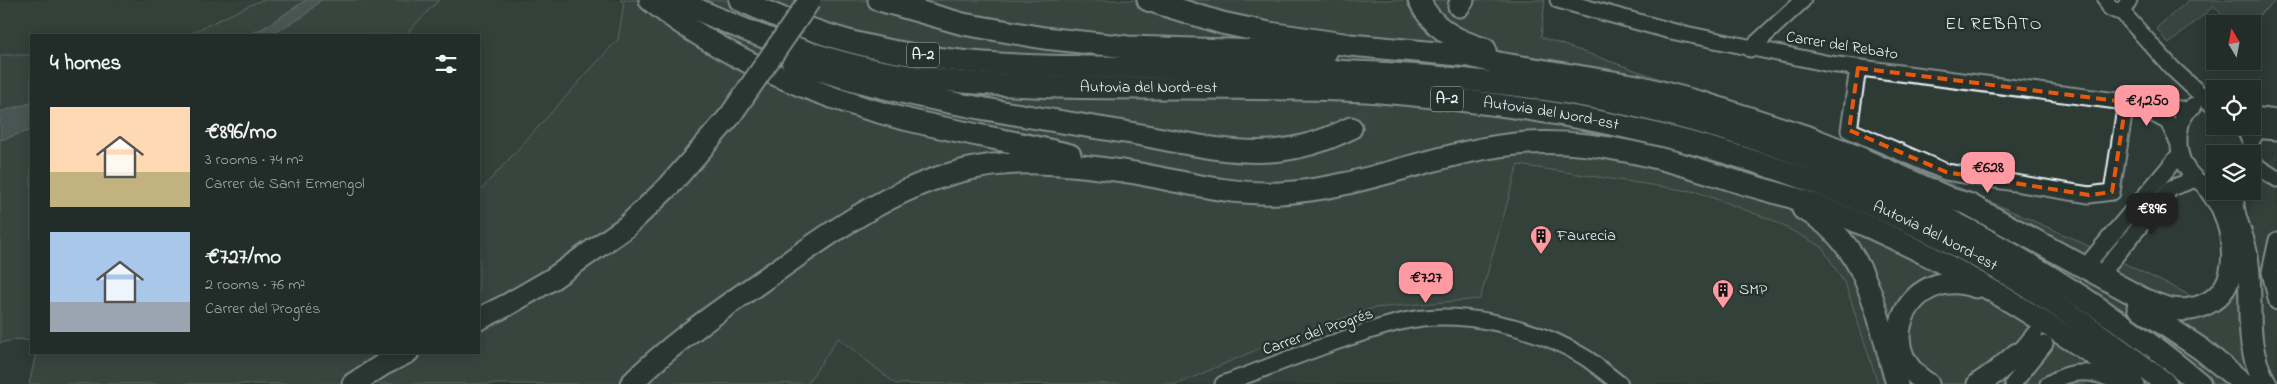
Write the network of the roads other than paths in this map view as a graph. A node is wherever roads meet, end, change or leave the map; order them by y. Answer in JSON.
{"nodes":[{"id":1,"x":650,"y":0,"type":"edge"},
{"id":2,"x":675,"y":0,"type":"edge"},
{"id":3,"x":740,"y":0,"type":"edge"},
{"id":4,"x":810,"y":0,"type":"edge"},
{"id":5,"x":879,"y":0,"type":"edge"},
{"id":6,"x":1148,"y":0,"type":"edge"},
{"id":7,"x":1420,"y":0,"type":"edge"},
{"id":8,"x":1558,"y":0,"type":"edge"},
{"id":9,"x":1803,"y":0,"type":"edge"},
{"id":10,"x":2106,"y":0,"type":"edge"},
{"id":11,"x":1593,"y":4,"type":"edge"},
{"id":12,"x":2125,"y":5,"type":"edge"},
{"id":13,"x":1750,"y":49,"type":"junction"},
{"id":14,"x":1498,"y":62,"type":"junction"},
{"id":15,"x":1858,"y":68,"type":"junction"},
{"id":16,"x":2173,"y":69,"type":"junction"},
{"id":17,"x":1600,"y":79,"type":"junction"},
{"id":18,"x":2206,"y":99,"type":"edge"},
{"id":19,"x":2126,"y":102,"type":"junction"},
{"id":20,"x":2206,"y":104,"type":"edge"},
{"id":21,"x":2188,"y":109,"type":"junction"},
{"id":22,"x":1351,"y":128,"type":"tunnel mouth"},
{"id":23,"x":2178,"y":148,"type":"junction"},
{"id":24,"x":1131,"y":172,"type":"junction"},
{"id":25,"x":2206,"y":184,"type":"edge"},
{"id":26,"x":2206,"y":185,"type":"edge"},
{"id":27,"x":1777,"y":194,"type":"junction"},
{"id":28,"x":1951,"y":200,"type":"junction"},
{"id":29,"x":2217,"y":200,"type":"edge"},
{"id":30,"x":2232,"y":200,"type":"edge"},
{"id":31,"x":2277,"y":240,"type":"edge"},
{"id":32,"x":2090,"y":261,"type":"dead end"},
{"id":33,"x":2106,"y":269,"type":"dead end"},
{"id":34,"x":2006,"y":298,"type":"junction"},
{"id":35,"x":2277,"y":302,"type":"edge"},
{"id":36,"x":480,"y":318,"type":"edge"},
{"id":37,"x":404,"y":354,"type":"edge"},
{"id":38,"x":2017,"y":354,"type":"junction"},
{"id":39,"x":353,"y":384,"type":"edge"},
{"id":40,"x":631,"y":384,"type":"edge"},
{"id":41,"x":1223,"y":384,"type":"edge"},
{"id":42,"x":1620,"y":384,"type":"edge"},
{"id":43,"x":1897,"y":384,"type":"edge"},
{"id":44,"x":1928,"y":384,"type":"edge"},
{"id":45,"x":1978,"y":384,"type":"edge"},
{"id":46,"x":1995,"y":384,"type":"edge"},
{"id":47,"x":2013,"y":384,"type":"edge"},
{"id":48,"x":2048,"y":384,"type":"edge"},
{"id":49,"x":2122,"y":384,"type":"edge"},
{"id":50,"x":2133,"y":384,"type":"edge"},
{"id":51,"x":2166,"y":384,"type":"edge"},
{"id":52,"x":2200,"y":384,"type":"edge"},
{"id":53,"x":2244,"y":384,"type":"edge"},
{"id":54,"x":2266,"y":384,"type":"edge"}],
"edges":[{"from":1,"to":24,"type":"highway"},
{"from":2,"to":22,"type":"highway"},
{"from":2,"to":51,"type":"highway","name":"Autovia del Nord-est","number":"A-2"},
{"from":3,"to":52,"type":"highway","name":"Autovia del Nord-est","number":"A-2"},
{"from":4,"to":36,"type":"highway","bridge":true},
{"from":5,"to":14,"type":"highway"},
{"from":6,"to":14,"type":"highway"},
{"from":7,"to":17,"type":"highway"},
{"from":8,"to":11,"type":"street","name":"Carrer del Rebato"},
{"from":9,"to":13,"type":"street"},
{"from":10,"to":12,"type":"street"},
{"from":11,"to":13,"type":"street","name":"Carrer del Rebato"},
{"from":12,"to":16,"type":"street"},
{"from":13,"to":15,"type":"street","name":"Carrer del Rebato"},
{"from":14,"to":17,"type":"highway"},
{"from":15,"to":19,"type":"street","name":"Carrer del Rebato"},
{"from":15,"to":19,"type":"street"},
{"from":16,"to":18,"type":"street"},
{"from":16,"to":21,"type":"street"},
{"from":17,"to":28,"type":"highway"},
{"from":19,"to":21,"type":"street","name":"Carrer del Rebato"},
{"from":19,"to":23,"type":"street","name":"Carrer del Rebato"},
{"from":20,"to":21,"type":"street","name":"Carrer del Rebato"},
{"from":21,"to":23,"type":"street"},
{"from":23,"to":25,"type":"street","name":"Carrer del Rebato"},
{"from":23,"to":32,"type":"street"},
{"from":24,"to":27,"type":"highway"},
{"from":24,"to":40,"type":"highway"},
{"from":26,"to":33,"type":"street"},
{"from":27,"to":34,"type":"highway"},
{"from":27,"to":43,"type":"highway"},
{"from":28,"to":29,"type":"highway"},
{"from":28,"to":53,"type":"highway"},
{"from":30,"to":54,"type":"highway"},
{"from":31,"to":35,"type":"street"},
{"from":34,"to":44,"type":"highway"},
{"from":34,"to":50,"type":"highway"},
{"from":37,"to":39,"type":"highway"},
{"from":38,"to":45,"type":"highway"},
{"from":38,"to":46,"type":"street"},
{"from":38,"to":47,"type":"street"},
{"from":41,"to":42,"type":"street","name":"Carrer del Progrés"},
{"from":48,"to":49,"type":"street"}]}
